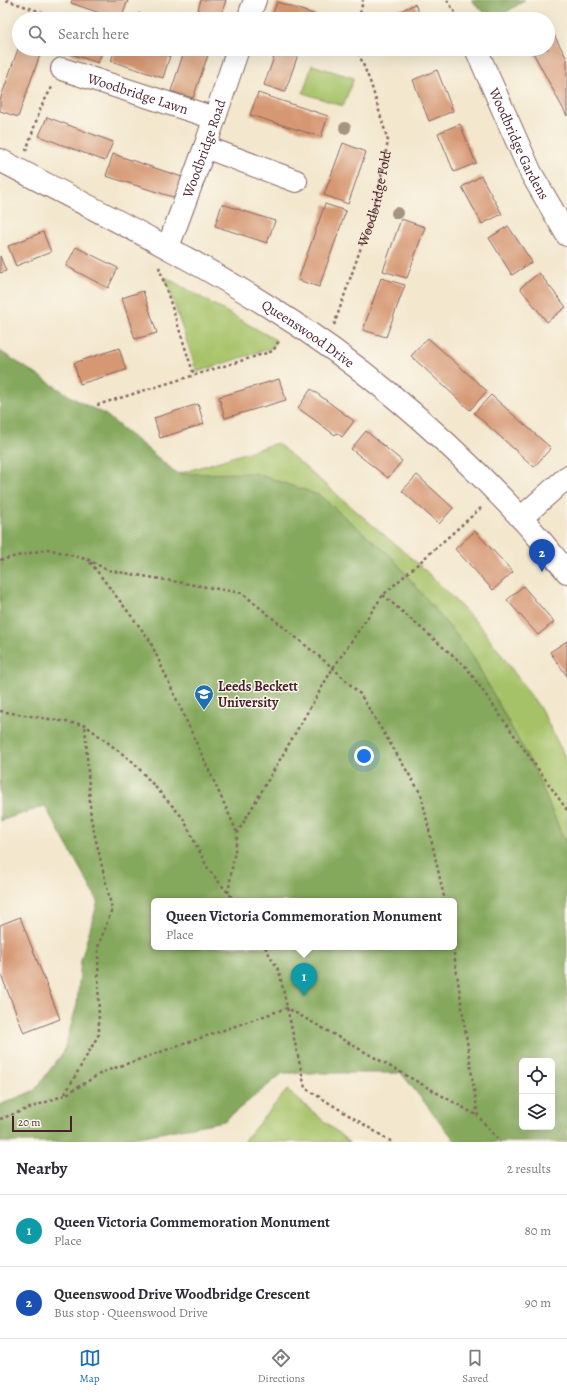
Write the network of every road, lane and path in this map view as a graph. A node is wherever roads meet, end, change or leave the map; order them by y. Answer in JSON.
{"nodes":[{"id":1,"x":6,"y":0,"type":"edge"},
{"id":2,"x":254,"y":0,"type":"edge"},
{"id":3,"x":363,"y":0,"type":"edge"},
{"id":4,"x":447,"y":0,"type":"edge"},
{"id":5,"x":41,"y":12,"type":"edge"},
{"id":6,"x":250,"y":12,"type":"edge"},
{"id":7,"x":360,"y":12,"type":"edge"},
{"id":8,"x":455,"y":12,"type":"edge"},
{"id":9,"x":236,"y":56,"type":"edge"},
{"id":10,"x":360,"y":56,"type":"edge"},
{"id":11,"x":479,"y":56,"type":"edge"},
{"id":12,"x":62,"y":69,"type":"joint"},
{"id":13,"x":214,"y":118,"type":"junction"},
{"id":14,"x":205,"y":147,"type":"junction"},
{"id":15,"x":0,"y":160,"type":"edge"},
{"id":16,"x":19,"y":170,"type":"junction"},
{"id":17,"x":296,"y":181,"type":"dead end"},
{"id":18,"x":567,"y":235,"type":"edge"},
{"id":19,"x":168,"y":247,"type":"junction"},
{"id":20,"x":291,"y":321,"type":"junction"},
{"id":21,"x":327,"y":346,"type":"junction"},
{"id":22,"x":194,"y":375,"type":"junction"},
{"id":23,"x":97,"y":405,"type":"dead end"},
{"id":24,"x":567,"y":477,"type":"edge"},
{"id":25,"x":497,"y":493,"type":"junction"},
{"id":26,"x":521,"y":518,"type":"junction"},
{"id":27,"x":0,"y":560,"type":"edge"},
{"id":28,"x":89,"y":560,"type":"junction"},
{"id":29,"x":567,"y":572,"type":"edge"},
{"id":30,"x":383,"y":595,"type":"junction"},
{"id":31,"x":333,"y":668,"type":"junction"},
{"id":32,"x":0,"y":711,"type":"edge"},
{"id":33,"x":85,"y":725,"type":"junction"},
{"id":34,"x":567,"y":810,"type":"edge"},
{"id":35,"x":238,"y":832,"type":"junction"},
{"id":36,"x":228,"y":893,"type":"junction"},
{"id":37,"x":232,"y":898,"type":"edge"},
{"id":38,"x":444,"y":898,"type":"edge"},
{"id":39,"x":266,"y":950,"type":"edge"},
{"id":40,"x":453,"y":950,"type":"edge"},
{"id":41,"x":287,"y":1008,"type":"junction"},
{"id":42,"x":65,"y":1095,"type":"junction"},
{"id":43,"x":478,"y":1116,"type":"junction"},
{"id":44,"x":0,"y":1119,"type":"edge"},
{"id":45,"x":392,"y":1142,"type":"edge"},
{"id":46,"x":500,"y":1142,"type":"edge"}],
"edges":[{"from":1,"to":5,"type":"path"},
{"from":2,"to":6,"type":"street"},
{"from":3,"to":7,"type":"path"},
{"from":4,"to":8,"type":"path"},
{"from":9,"to":13,"type":"street","name":"Woodbridge Road"},
{"from":10,"to":21,"type":"path","name":"Woodbridge Fold"},
{"from":11,"to":18,"type":"street","name":"Woodbridge Gardens"},
{"from":12,"to":13,"type":"street","name":"Woodbridge Lawn"},
{"from":12,"to":16,"type":"path"},
{"from":13,"to":14,"type":"street","name":"Woodbridge Road"},
{"from":14,"to":17,"type":"street"},
{"from":14,"to":19,"type":"street","name":"Woodbridge Road"},
{"from":15,"to":16,"type":"street","name":"Queenswood Drive"},
{"from":16,"to":19,"type":"street","name":"Queenswood Drive"},
{"from":19,"to":20,"type":"street","name":"Queenswood Drive"},
{"from":19,"to":22,"type":"path"},
{"from":20,"to":21,"type":"street","name":"Queenswood Drive"},
{"from":20,"to":22,"type":"path"},
{"from":21,"to":25,"type":"street","name":"Queenswood Drive"},
{"from":22,"to":23,"type":"path"},
{"from":24,"to":26,"type":"street"},
{"from":25,"to":26,"type":"street","name":"Queenswood Drive"},
{"from":25,"to":30,"type":"path"},
{"from":26,"to":29,"type":"street","name":"Queenswood Drive"},
{"from":27,"to":28,"type":"path"},
{"from":28,"to":31,"type":"path"},
{"from":28,"to":35,"type":"path"},
{"from":30,"to":31,"type":"path"},
{"from":30,"to":34,"type":"path"},
{"from":31,"to":35,"type":"path"},
{"from":31,"to":38,"type":"path"},
{"from":32,"to":33,"type":"path"},
{"from":33,"to":36,"type":"path"},
{"from":33,"to":42,"type":"path"},
{"from":35,"to":36,"type":"path"},
{"from":36,"to":37,"type":"path"},
{"from":39,"to":41,"type":"path"},
{"from":40,"to":43,"type":"path"},
{"from":41,"to":42,"type":"path"},
{"from":41,"to":43,"type":"path"},
{"from":41,"to":45,"type":"path"},
{"from":42,"to":44,"type":"path"},
{"from":43,"to":46,"type":"path"}]}
